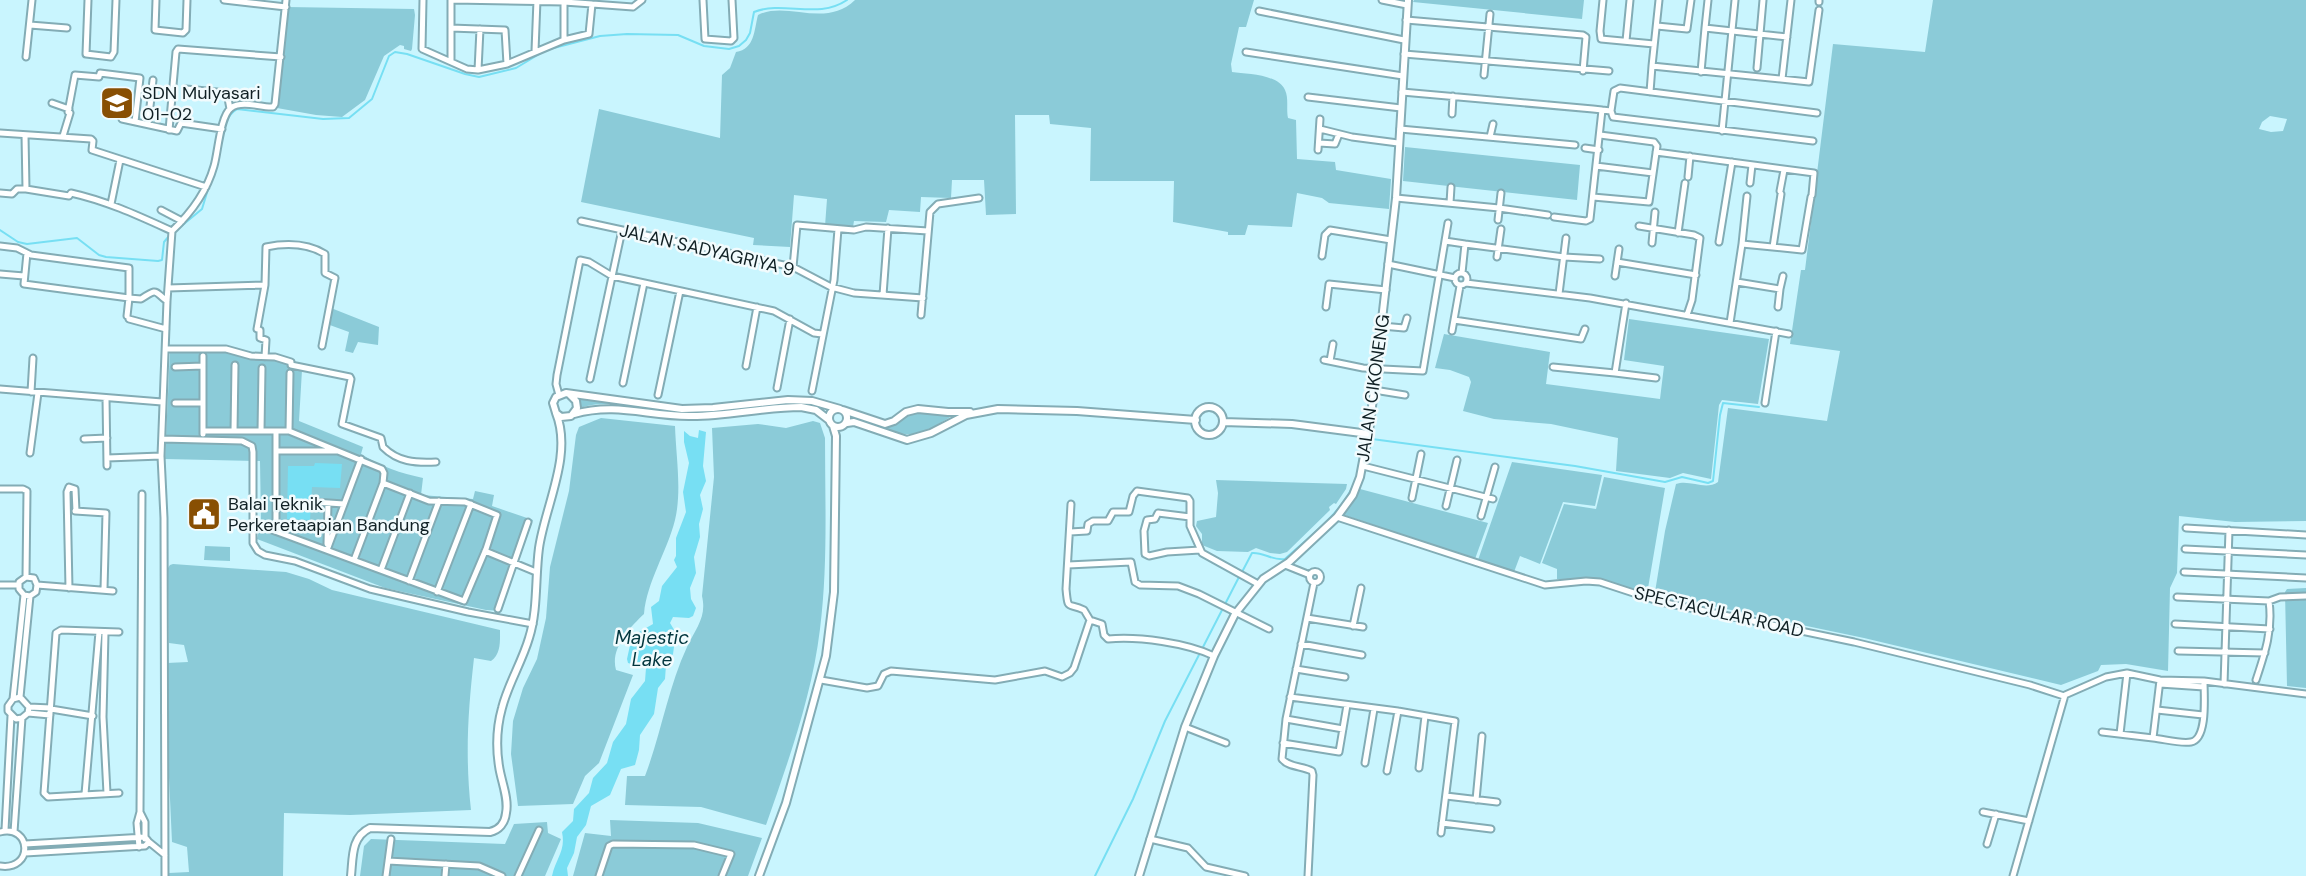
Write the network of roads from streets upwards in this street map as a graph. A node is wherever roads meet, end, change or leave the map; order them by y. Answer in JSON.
{"nodes":[{"id":1,"x":32,"y":0,"type":"edge"},
{"id":2,"x":89,"y":0,"type":"edge"},
{"id":3,"x":116,"y":0,"type":"edge"},
{"id":4,"x":156,"y":0,"type":"edge"},
{"id":5,"x":187,"y":0,"type":"edge"},
{"id":6,"x":224,"y":0,"type":"edge"},
{"id":7,"x":286,"y":0,"type":"edge"},
{"id":8,"x":423,"y":0,"type":"edge"},
{"id":9,"x":452,"y":0,"type":"edge"},
{"id":10,"x":642,"y":0,"type":"edge"},
{"id":11,"x":704,"y":0,"type":"edge"},
{"id":12,"x":732,"y":0,"type":"edge"},
{"id":13,"x":1382,"y":0,"type":"edge"},
{"id":14,"x":1603,"y":0,"type":"edge"},
{"id":15,"x":1630,"y":0,"type":"edge"},
{"id":16,"x":1659,"y":0,"type":"edge"},
{"id":17,"x":1691,"y":0,"type":"edge"},
{"id":18,"x":1708,"y":0,"type":"edge"},
{"id":19,"x":1735,"y":0,"type":"edge"},
{"id":20,"x":1763,"y":0,"type":"edge"},
{"id":21,"x":1791,"y":0,"type":"edge"},
{"id":22,"x":537,"y":1,"type":"edge"},
{"id":23,"x":564,"y":1,"type":"edge"},
{"id":24,"x":1408,"y":3,"type":"edge"},
{"id":25,"x":592,"y":4,"type":"junction"},
{"id":26,"x":286,"y":7,"type":"junction"},
{"id":27,"x":1819,"y":10,"type":"dead end"},
{"id":28,"x":1259,"y":11,"type":"dead end"},
{"id":29,"x":1490,"y":14,"type":"dead end"},
{"id":30,"x":1406,"y":20,"type":"junction"},
{"id":31,"x":30,"y":25,"type":"junction"},
{"id":32,"x":1657,"y":26,"type":"junction"},
{"id":33,"x":451,"y":28,"type":"junction"},
{"id":34,"x":1488,"y":28,"type":"junction"},
{"id":35,"x":1705,"y":28,"type":"junction"},
{"id":36,"x":67,"y":29,"type":"dead end"},
{"id":37,"x":480,"y":29,"type":"junction"},
{"id":38,"x":1732,"y":32,"type":"junction"},
{"id":39,"x":1760,"y":34,"type":"junction"},
{"id":40,"x":1787,"y":37,"type":"junction"},
{"id":41,"x":564,"y":40,"type":"junction"},
{"id":42,"x":1405,"y":40,"type":"junction"},
{"id":43,"x":1626,"y":41,"type":"junction"},
{"id":44,"x":1654,"y":44,"type":"junction"},
{"id":45,"x":535,"y":51,"type":"junction"},
{"id":46,"x":1246,"y":52,"type":"dead end"},
{"id":47,"x":1404,"y":54,"type":"junction"},
{"id":48,"x":26,"y":57,"type":"dead end"},
{"id":49,"x":281,"y":57,"type":"junction"},
{"id":50,"x":451,"y":61,"type":"junction"},
{"id":51,"x":1485,"y":62,"type":"junction"},
{"id":52,"x":506,"y":64,"type":"junction"},
{"id":53,"x":1653,"y":66,"type":"junction"},
{"id":54,"x":1757,"y":68,"type":"dead end"},
{"id":55,"x":478,"y":70,"type":"junction"},
{"id":56,"x":1583,"y":71,"type":"junction"},
{"id":57,"x":1609,"y":71,"type":"dead end"},
{"id":58,"x":1701,"y":72,"type":"junction"},
{"id":59,"x":1484,"y":75,"type":"dead end"},
{"id":60,"x":1728,"y":75,"type":"junction"},
{"id":61,"x":1403,"y":76,"type":"junction"},
{"id":62,"x":1782,"y":79,"type":"junction"},
{"id":63,"x":153,"y":80,"type":"dead end"},
{"id":64,"x":186,"y":89,"type":"dead end"},
{"id":65,"x":1482,"y":90,"type":"dead end"},
{"id":66,"x":1402,"y":92,"type":"junction"},
{"id":67,"x":1650,"y":92,"type":"junction"},
{"id":68,"x":1453,"y":96,"type":"junction"},
{"id":69,"x":1308,"y":97,"type":"dead end"},
{"id":70,"x":1482,"y":98,"type":"junction"},
{"id":71,"x":1725,"y":102,"type":"junction"},
{"id":72,"x":52,"y":103,"type":"dead end"},
{"id":73,"x":230,"y":108,"type":"junction"},
{"id":74,"x":1401,"y":108,"type":"junction"},
{"id":75,"x":69,"y":109,"type":"junction"},
{"id":76,"x":1602,"y":110,"type":"junction"},
{"id":77,"x":1611,"y":111,"type":"junction"},
{"id":78,"x":1817,"y":113,"type":"dead end"},
{"id":79,"x":1452,"y":114,"type":"dead end"},
{"id":80,"x":1320,"y":119,"type":"dead end"},
{"id":81,"x":122,"y":120,"type":"dead end"},
{"id":82,"x":135,"y":122,"type":"junction"},
{"id":83,"x":148,"y":124,"type":"junction"},
{"id":84,"x":1493,"y":124,"type":"dead end"},
{"id":85,"x":222,"y":129,"type":"junction"},
{"id":86,"x":1320,"y":129,"type":"junction"},
{"id":87,"x":1399,"y":129,"type":"junction"},
{"id":88,"x":169,"y":130,"type":"junction"},
{"id":89,"x":1721,"y":131,"type":"junction"},
{"id":90,"x":0,"y":133,"type":"edge"},
{"id":91,"x":1339,"y":134,"type":"junction"},
{"id":92,"x":25,"y":135,"type":"junction"},
{"id":93,"x":1601,"y":135,"type":"junction"},
{"id":94,"x":63,"y":136,"type":"junction"},
{"id":95,"x":1490,"y":137,"type":"junction"},
{"id":96,"x":1812,"y":141,"type":"dead end"},
{"id":97,"x":1319,"y":143,"type":"junction"},
{"id":98,"x":1398,"y":143,"type":"junction"},
{"id":99,"x":1575,"y":145,"type":"dead end"},
{"id":100,"x":1584,"y":148,"type":"dead end"},
{"id":101,"x":1318,"y":150,"type":"dead end"},
{"id":102,"x":1599,"y":150,"type":"junction"},
{"id":103,"x":1656,"y":152,"type":"junction"},
{"id":104,"x":1690,"y":156,"type":"junction"},
{"id":105,"x":120,"y":160,"type":"junction"},
{"id":106,"x":1731,"y":162,"type":"junction"},
{"id":107,"x":1752,"y":165,"type":"junction"},
{"id":108,"x":1597,"y":166,"type":"junction"},
{"id":109,"x":1784,"y":170,"type":"junction"},
{"id":110,"x":1653,"y":173,"type":"junction"},
{"id":111,"x":1750,"y":183,"type":"dead end"},
{"id":112,"x":206,"y":187,"type":"junction"},
{"id":113,"x":1451,"y":187,"type":"dead end"},
{"id":114,"x":26,"y":189,"type":"junction"},
{"id":115,"x":0,"y":193,"type":"edge"},
{"id":116,"x":1500,"y":193,"type":"dead end"},
{"id":117,"x":1747,"y":196,"type":"dead end"},
{"id":118,"x":1593,"y":197,"type":"junction"},
{"id":119,"x":979,"y":198,"type":"dead end"},
{"id":120,"x":1396,"y":198,"type":"junction"},
{"id":121,"x":1450,"y":203,"type":"junction"},
{"id":122,"x":111,"y":204,"type":"junction"},
{"id":123,"x":1499,"y":208,"type":"junction"},
{"id":124,"x":161,"y":211,"type":"dead end"},
{"id":125,"x":1655,"y":212,"type":"dead end"},
{"id":126,"x":1498,"y":220,"type":"dead end"},
{"id":127,"x":182,"y":221,"type":"junction"},
{"id":128,"x":581,"y":221,"type":"dead end"},
{"id":129,"x":1448,"y":223,"type":"dead end"},
{"id":130,"x":1639,"y":226,"type":"dead end"},
{"id":131,"x":888,"y":228,"type":"junction"},
{"id":132,"x":838,"y":229,"type":"junction"},
{"id":133,"x":1501,"y":229,"type":"dead end"},
{"id":134,"x":1654,"y":229,"type":"junction"},
{"id":135,"x":622,"y":230,"type":"junction"},
{"id":136,"x":928,"y":231,"type":"junction"},
{"id":137,"x":172,"y":233,"type":"junction"},
{"id":138,"x":1678,"y":233,"type":"junction"},
{"id":139,"x":1566,"y":238,"type":"dead end"},
{"id":140,"x":1391,"y":240,"type":"junction"},
{"id":141,"x":1445,"y":241,"type":"junction"},
{"id":142,"x":1719,"y":242,"type":"dead end"},
{"id":143,"x":1652,"y":243,"type":"dead end"},
{"id":144,"x":1742,"y":243,"type":"junction"},
{"id":145,"x":1465,"y":244,"type":"junction"},
{"id":146,"x":0,"y":246,"type":"edge"},
{"id":147,"x":1499,"y":247,"type":"junction"},
{"id":148,"x":1773,"y":247,"type":"junction"},
{"id":149,"x":1619,"y":249,"type":"dead end"},
{"id":150,"x":27,"y":253,"type":"junction"},
{"id":151,"x":1322,"y":256,"type":"dead end"},
{"id":152,"x":1497,"y":257,"type":"dead end"},
{"id":153,"x":1564,"y":257,"type":"junction"},
{"id":154,"x":1600,"y":259,"type":"dead end"},
{"id":155,"x":1617,"y":262,"type":"junction"},
{"id":156,"x":1388,"y":264,"type":"junction"},
{"id":157,"x":793,"y":267,"type":"junction"},
{"id":158,"x":1462,"y":273,"type":"junction"},
{"id":159,"x":0,"y":274,"type":"edge"},
{"id":160,"x":1696,"y":275,"type":"junction"},
{"id":161,"x":24,"y":276,"type":"junction"},
{"id":162,"x":612,"y":276,"type":"junction"},
{"id":163,"x":1439,"y":276,"type":"junction"},
{"id":164,"x":1615,"y":276,"type":"dead end"},
{"id":165,"x":1783,"y":276,"type":"dead end"},
{"id":166,"x":1455,"y":278,"type":"junction"},
{"id":167,"x":1737,"y":282,"type":"junction"},
{"id":168,"x":644,"y":283,"type":"junction"},
{"id":169,"x":1466,"y":283,"type":"junction"},
{"id":170,"x":265,"y":285,"type":"junction"},
{"id":171,"x":1460,"y":286,"type":"junction"},
{"id":172,"x":831,"y":287,"type":"junction"},
{"id":173,"x":168,"y":288,"type":"junction"},
{"id":174,"x":1780,"y":289,"type":"junction"},
{"id":175,"x":1386,"y":290,"type":"junction"},
{"id":176,"x":680,"y":291,"type":"junction"},
{"id":177,"x":1559,"y":294,"type":"junction"},
{"id":178,"x":883,"y":295,"type":"junction"},
{"id":179,"x":129,"y":298,"type":"junction"},
{"id":180,"x":923,"y":298,"type":"junction"},
{"id":181,"x":167,"y":301,"type":"junction"},
{"id":182,"x":1626,"y":303,"type":"junction"},
{"id":183,"x":757,"y":307,"type":"junction"},
{"id":184,"x":1326,"y":307,"type":"dead end"},
{"id":185,"x":1778,"y":307,"type":"dead end"},
{"id":186,"x":921,"y":315,"type":"dead end"},
{"id":187,"x":1687,"y":315,"type":"junction"},
{"id":188,"x":1406,"y":318,"type":"dead end"},
{"id":189,"x":790,"y":319,"type":"junction"},
{"id":190,"x":1454,"y":320,"type":"junction"},
{"id":191,"x":1730,"y":323,"type":"junction"},
{"id":192,"x":1382,"y":326,"type":"junction"},
{"id":193,"x":166,"y":328,"type":"junction"},
{"id":194,"x":1585,"y":329,"type":"dead end"},
{"id":195,"x":1452,"y":331,"type":"dead end"},
{"id":196,"x":1776,"y":331,"type":"junction"},
{"id":197,"x":822,"y":334,"type":"junction"},
{"id":198,"x":1789,"y":334,"type":"dead end"},
{"id":199,"x":1333,"y":344,"type":"dead end"},
{"id":200,"x":322,"y":346,"type":"dead end"},
{"id":201,"x":166,"y":349,"type":"junction"},
{"id":202,"x":203,"y":356,"type":"dead end"},
{"id":203,"x":265,"y":357,"type":"junction"},
{"id":204,"x":33,"y":358,"type":"dead end"},
{"id":205,"x":235,"y":365,"type":"dead end"},
{"id":206,"x":203,"y":366,"type":"junction"},
{"id":207,"x":746,"y":366,"type":"dead end"},
{"id":208,"x":175,"y":367,"type":"dead end"},
{"id":209,"x":1553,"y":367,"type":"dead end"},
{"id":210,"x":262,"y":368,"type":"dead end"},
{"id":211,"x":1376,"y":369,"type":"junction"},
{"id":212,"x":290,"y":373,"type":"dead end"},
{"id":213,"x":1615,"y":373,"type":"junction"},
{"id":214,"x":1656,"y":378,"type":"dead end"},
{"id":215,"x":590,"y":379,"type":"dead end"},
{"id":216,"x":623,"y":383,"type":"dead end"},
{"id":217,"x":777,"y":388,"type":"dead end"},
{"id":218,"x":0,"y":389,"type":"edge"},
{"id":219,"x":1374,"y":390,"type":"junction"},
{"id":220,"x":812,"y":391,"type":"dead end"},
{"id":221,"x":31,"y":392,"type":"junction"},
{"id":222,"x":38,"y":393,"type":"junction"},
{"id":223,"x":569,"y":394,"type":"junction"},
{"id":224,"x":559,"y":395,"type":"junction"},
{"id":225,"x":658,"y":395,"type":"dead end"},
{"id":226,"x":1405,"y":395,"type":"dead end"},
{"id":227,"x":106,"y":398,"type":"junction"},
{"id":228,"x":162,"y":402,"type":"junction"},
{"id":229,"x":203,"y":402,"type":"junction"},
{"id":230,"x":174,"y":403,"type":"dead end"},
{"id":231,"x":1765,"y":403,"type":"dead end"},
{"id":232,"x":841,"y":409,"type":"junction"},
{"id":233,"x":975,"y":412,"type":"junction"},
{"id":234,"x":556,"y":413,"type":"junction"},
{"id":235,"x":572,"y":415,"type":"junction"},
{"id":236,"x":1196,"y":420,"type":"junction"},
{"id":237,"x":1223,"y":422,"type":"junction"},
{"id":238,"x":831,"y":423,"type":"junction"},
{"id":239,"x":845,"y":425,"type":"junction"},
{"id":240,"x":203,"y":431,"type":"junction"},
{"id":241,"x":234,"y":431,"type":"junction"},
{"id":242,"x":261,"y":431,"type":"junction"},
{"id":243,"x":276,"y":431,"type":"junction"},
{"id":244,"x":289,"y":431,"type":"junction"},
{"id":245,"x":1369,"y":434,"type":"junction"},
{"id":246,"x":836,"y":436,"type":"junction"},
{"id":247,"x":107,"y":438,"type":"junction"},
{"id":248,"x":561,"y":438,"type":"junction"},
{"id":249,"x":84,"y":439,"type":"dead end"},
{"id":250,"x":162,"y":439,"type":"junction"},
{"id":251,"x":203,"y":440,"type":"junction"},
{"id":252,"x":276,"y":451,"type":"junction"},
{"id":253,"x":342,"y":451,"type":"junction"},
{"id":254,"x":30,"y":453,"type":"dead end"},
{"id":255,"x":1421,"y":454,"type":"dead end"},
{"id":256,"x":161,"y":456,"type":"junction"},
{"id":257,"x":107,"y":458,"type":"junction"},
{"id":258,"x":361,"y":459,"type":"junction"},
{"id":259,"x":1457,"y":460,"type":"dead end"},
{"id":260,"x":436,"y":462,"type":"dead end"},
{"id":261,"x":107,"y":466,"type":"dead end"},
{"id":262,"x":1363,"y":466,"type":"junction"},
{"id":263,"x":1495,"y":467,"type":"dead end"},
{"id":264,"x":1416,"y":478,"type":"junction"},
{"id":265,"x":383,"y":483,"type":"junction"},
{"id":266,"x":1452,"y":487,"type":"junction"},
{"id":267,"x":0,"y":489,"type":"edge"},
{"id":268,"x":410,"y":493,"type":"junction"},
{"id":269,"x":142,"y":494,"type":"dead end"},
{"id":270,"x":1412,"y":498,"type":"dead end"},
{"id":271,"x":1490,"y":498,"type":"junction"},
{"id":272,"x":439,"y":501,"type":"junction"},
{"id":273,"x":314,"y":502,"type":"dead end"},
{"id":274,"x":328,"y":503,"type":"junction"},
{"id":275,"x":344,"y":504,"type":"junction"},
{"id":276,"x":471,"y":504,"type":"junction"},
{"id":277,"x":1071,"y":504,"type":"dead end"},
{"id":278,"x":1446,"y":506,"type":"dead end"},
{"id":279,"x":68,"y":511,"type":"junction"},
{"id":280,"x":76,"y":511,"type":"junction"},
{"id":281,"x":1481,"y":516,"type":"dead end"},
{"id":282,"x":1190,"y":517,"type":"junction"},
{"id":283,"x":1337,"y":517,"type":"junction"},
{"id":284,"x":528,"y":522,"type":"dead end"},
{"id":285,"x":264,"y":527,"type":"dead end"},
{"id":286,"x":2186,"y":528,"type":"dead end"},
{"id":287,"x":2229,"y":530,"type":"junction"},
{"id":288,"x":276,"y":531,"type":"junction"},
{"id":289,"x":1070,"y":532,"type":"junction"},
{"id":290,"x":2306,"y":535,"type":"edge"},
{"id":291,"x":2185,"y":549,"type":"dead end"},
{"id":292,"x":327,"y":550,"type":"junction"},
{"id":293,"x":1200,"y":550,"type":"junction"},
{"id":294,"x":485,"y":551,"type":"junction"},
{"id":295,"x":2228,"y":551,"type":"junction"},
{"id":296,"x":2306,"y":555,"type":"edge"},
{"id":297,"x":354,"y":560,"type":"junction"},
{"id":298,"x":514,"y":563,"type":"junction"},
{"id":299,"x":1068,"y":565,"type":"junction"},
{"id":300,"x":1285,"y":565,"type":"junction"},
{"id":301,"x":381,"y":570,"type":"junction"},
{"id":302,"x":536,"y":572,"type":"junction"},
{"id":303,"x":2184,"y":572,"type":"dead end"},
{"id":304,"x":1310,"y":575,"type":"junction"},
{"id":305,"x":2227,"y":575,"type":"junction"},
{"id":306,"x":26,"y":577,"type":"junction"},
{"id":307,"x":2306,"y":578,"type":"edge"},
{"id":308,"x":409,"y":580,"type":"junction"},
{"id":309,"x":1314,"y":583,"type":"junction"},
{"id":310,"x":1258,"y":584,"type":"junction"},
{"id":311,"x":0,"y":585,"type":"edge"},
{"id":312,"x":37,"y":585,"type":"junction"},
{"id":313,"x":18,"y":586,"type":"junction"},
{"id":314,"x":69,"y":588,"type":"junction"},
{"id":315,"x":1361,"y":588,"type":"dead end"},
{"id":316,"x":104,"y":589,"type":"junction"},
{"id":317,"x":113,"y":591,"type":"dead end"},
{"id":318,"x":437,"y":592,"type":"junction"},
{"id":319,"x":27,"y":595,"type":"junction"},
{"id":320,"x":2306,"y":596,"type":"edge"},
{"id":321,"x":2177,"y":597,"type":"dead end"},
{"id":322,"x":2226,"y":600,"type":"junction"},
{"id":323,"x":2269,"y":601,"type":"junction"},
{"id":324,"x":498,"y":609,"type":"dead end"},
{"id":325,"x":1235,"y":614,"type":"junction"},
{"id":326,"x":1307,"y":618,"type":"junction"},
{"id":327,"x":1090,"y":620,"type":"junction"},
{"id":328,"x":533,"y":624,"type":"junction"},
{"id":329,"x":2175,"y":624,"type":"dead end"},
{"id":330,"x":1353,"y":626,"type":"junction"},
{"id":331,"x":2225,"y":626,"type":"junction"},
{"id":332,"x":1363,"y":627,"type":"dead end"},
{"id":333,"x":1269,"y":629,"type":"dead end"},
{"id":334,"x":2270,"y":629,"type":"junction"},
{"id":335,"x":102,"y":632,"type":"junction"},
{"id":336,"x":119,"y":632,"type":"dead end"},
{"id":337,"x":1301,"y":644,"type":"junction"},
{"id":338,"x":2178,"y":651,"type":"dead end"},
{"id":339,"x":2225,"y":653,"type":"junction"},
{"id":340,"x":2265,"y":653,"type":"junction"},
{"id":341,"x":1214,"y":656,"type":"junction"},
{"id":342,"x":1362,"y":656,"type":"dead end"},
{"id":343,"x":1296,"y":669,"type":"junction"},
{"id":344,"x":2127,"y":673,"type":"junction"},
{"id":345,"x":1345,"y":677,"type":"dead end"},
{"id":346,"x":821,"y":680,"type":"junction"},
{"id":347,"x":2256,"y":680,"type":"dead end"},
{"id":348,"x":2160,"y":682,"type":"junction"},
{"id":349,"x":2204,"y":684,"type":"junction"},
{"id":350,"x":2224,"y":684,"type":"junction"},
{"id":351,"x":2306,"y":694,"type":"edge"},
{"id":352,"x":2064,"y":696,"type":"junction"},
{"id":353,"x":1290,"y":697,"type":"junction"},
{"id":354,"x":16,"y":698,"type":"junction"},
{"id":355,"x":1348,"y":705,"type":"junction"},
{"id":356,"x":1374,"y":709,"type":"junction"},
{"id":357,"x":0,"y":710,"type":"edge"},
{"id":358,"x":2157,"y":710,"type":"junction"},
{"id":359,"x":51,"y":711,"type":"junction"},
{"id":360,"x":1398,"y":711,"type":"junction"},
{"id":361,"x":26,"y":713,"type":"junction"},
{"id":362,"x":10,"y":714,"type":"junction"},
{"id":363,"x":2203,"y":715,"type":"junction"},
{"id":364,"x":93,"y":716,"type":"junction"},
{"id":365,"x":1425,"y":716,"type":"junction"},
{"id":366,"x":103,"y":717,"type":"junction"},
{"id":367,"x":1286,"y":719,"type":"junction"},
{"id":368,"x":1185,"y":727,"type":"junction"},
{"id":369,"x":1343,"y":729,"type":"junction"},
{"id":370,"x":2102,"y":732,"type":"dead end"},
{"id":371,"x":2120,"y":734,"type":"junction"},
{"id":372,"x":1482,"y":736,"type":"dead end"},
{"id":373,"x":2153,"y":738,"type":"junction"},
{"id":374,"x":1226,"y":743,"type":"dead end"},
{"id":375,"x":1283,"y":743,"type":"junction"},
{"id":376,"x":1365,"y":763,"type":"dead end"},
{"id":377,"x":1419,"y":768,"type":"dead end"},
{"id":378,"x":1387,"y":771,"type":"dead end"},
{"id":379,"x":107,"y":793,"type":"junction"},
{"id":380,"x":119,"y":793,"type":"dead end"},
{"id":381,"x":85,"y":794,"type":"junction"},
{"id":382,"x":1446,"y":796,"type":"junction"},
{"id":383,"x":1476,"y":800,"type":"junction"},
{"id":384,"x":1497,"y":802,"type":"dead end"},
{"id":385,"x":6,"y":811,"type":"junction"},
{"id":386,"x":16,"y":812,"type":"junction"},
{"id":387,"x":1983,"y":812,"type":"dead end"},
{"id":388,"x":1996,"y":814,"type":"junction"},
{"id":389,"x":2029,"y":821,"type":"junction"},
{"id":390,"x":1442,"y":823,"type":"junction"},
{"id":391,"x":539,"y":830,"type":"dead end"},
{"id":392,"x":1491,"y":830,"type":"dead end"},
{"id":393,"x":2,"y":831,"type":"edge"},
{"id":394,"x":14,"y":832,"type":"junction"},
{"id":395,"x":1441,"y":832,"type":"dead end"},
{"id":396,"x":391,"y":839,"type":"dead end"},
{"id":397,"x":1150,"y":839,"type":"junction"},
{"id":398,"x":143,"y":842,"type":"junction"},
{"id":399,"x":25,"y":844,"type":"junction"},
{"id":400,"x":1987,"y":844,"type":"dead end"},
{"id":401,"x":25,"y":853,"type":"junction"},
{"id":402,"x":165,"y":855,"type":"junction"},
{"id":403,"x":388,"y":861,"type":"junction"},
{"id":404,"x":446,"y":864,"type":"junction"},
{"id":405,"x":0,"y":866,"type":"edge"},
{"id":406,"x":9,"y":867,"type":"junction"},
{"id":407,"x":0,"y":872,"type":"edge"},
{"id":408,"x":8,"y":876,"type":"edge"},
{"id":409,"x":165,"y":876,"type":"edge"},
{"id":410,"x":351,"y":876,"type":"edge"},
{"id":411,"x":386,"y":876,"type":"edge"},
{"id":412,"x":445,"y":876,"type":"edge"},
{"id":413,"x":502,"y":876,"type":"edge"},
{"id":414,"x":518,"y":876,"type":"edge"},
{"id":415,"x":599,"y":876,"type":"edge"},
{"id":416,"x":722,"y":876,"type":"edge"},
{"id":417,"x":759,"y":876,"type":"edge"},
{"id":418,"x":1139,"y":876,"type":"edge"},
{"id":419,"x":1245,"y":876,"type":"edge"},
{"id":420,"x":1308,"y":876,"type":"edge"},
{"id":421,"x":2013,"y":876,"type":"edge"}],
"edges":[{"from":1,"to":31,"type":"street"},
{"from":2,"to":3,"type":"street"},
{"from":4,"to":5,"type":"street"},
{"from":6,"to":26,"type":"street"},
{"from":7,"to":26,"type":"street"},
{"from":8,"to":50,"type":"street"},
{"from":9,"to":22,"type":"street"},
{"from":9,"to":33,"type":"street"},
{"from":10,"to":25,"type":"street"},
{"from":11,"to":12,"type":"street"},
{"from":13,"to":24,"type":"street"},
{"from":14,"to":43,"type":"street"},
{"from":15,"to":43,"type":"street"},
{"from":16,"to":32,"type":"street"},
{"from":17,"to":32,"type":"street"},
{"from":18,"to":35,"type":"street"},
{"from":19,"to":38,"type":"street"},
{"from":20,"to":39,"type":"street"},
{"from":21,"to":40,"type":"street"},
{"from":22,"to":23,"type":"street"},
{"from":22,"to":45,"type":"street"},
{"from":23,"to":25,"type":"street"},
{"from":23,"to":41,"type":"street"},
{"from":24,"to":30,"type":"street","name":"JALAN CIKONENG"},
{"from":25,"to":41,"type":"street"},
{"from":26,"to":49,"type":"street"},
{"from":27,"to":62,"type":"street"},
{"from":28,"to":42,"type":"street"},
{"from":29,"to":34,"type":"street"},
{"from":30,"to":34,"type":"street"},
{"from":30,"to":42,"type":"street","name":"JALAN CIKONENG"},
{"from":31,"to":36,"type":"street"},
{"from":31,"to":48,"type":"street"},
{"from":32,"to":44,"type":"street"},
{"from":33,"to":37,"type":"street"},
{"from":33,"to":50,"type":"street"},
{"from":34,"to":51,"type":"street"},
{"from":34,"to":56,"type":"street"},
{"from":35,"to":38,"type":"street"},
{"from":35,"to":58,"type":"street"},
{"from":37,"to":52,"type":"street"},
{"from":37,"to":55,"type":"street"},
{"from":38,"to":39,"type":"street"},
{"from":38,"to":60,"type":"street"},
{"from":39,"to":40,"type":"street"},
{"from":39,"to":54,"type":"street"},
{"from":40,"to":62,"type":"street"},
{"from":41,"to":45,"type":"street"},
{"from":42,"to":47,"type":"street","name":"JALAN CIKONENG"},
{"from":43,"to":44,"type":"street"},
{"from":44,"to":53,"type":"street"},
{"from":45,"to":52,"type":"street"},
{"from":46,"to":61,"type":"street"},
{"from":47,"to":51,"type":"street"},
{"from":47,"to":61,"type":"street","name":"JALAN CIKONENG"},
{"from":49,"to":73,"type":"street"},
{"from":49,"to":88,"type":"street"},
{"from":50,"to":55,"type":"street"},
{"from":51,"to":56,"type":"street"},
{"from":51,"to":59,"type":"street"},
{"from":52,"to":55,"type":"street"},
{"from":53,"to":58,"type":"street"},
{"from":53,"to":67,"type":"street"},
{"from":56,"to":57,"type":"street"},
{"from":58,"to":60,"type":"street"},
{"from":60,"to":62,"type":"street"},
{"from":60,"to":71,"type":"street"},
{"from":61,"to":66,"type":"street","name":"JALAN CIKONENG"},
{"from":63,"to":83,"type":"street"},
{"from":64,"to":73,"type":"street"},
{"from":65,"to":70,"type":"street"},
{"from":66,"to":68,"type":"street"},
{"from":66,"to":74,"type":"street","name":"JALAN CIKONENG"},
{"from":67,"to":71,"type":"street"},
{"from":67,"to":77,"type":"street"},
{"from":68,"to":70,"type":"street"},
{"from":68,"to":79,"type":"street"},
{"from":69,"to":74,"type":"street"},
{"from":70,"to":76,"type":"street"},
{"from":71,"to":78,"type":"street"},
{"from":71,"to":89,"type":"street"},
{"from":72,"to":75,"type":"street"},
{"from":73,"to":85,"type":"street"},
{"from":74,"to":87,"type":"street","name":"JALAN CIKONENG"},
{"from":75,"to":82,"type":"street"},
{"from":75,"to":94,"type":"street"},
{"from":76,"to":77,"type":"street"},
{"from":76,"to":93,"type":"street"},
{"from":77,"to":89,"type":"street"},
{"from":80,"to":86,"type":"street"},
{"from":81,"to":82,"type":"street"},
{"from":82,"to":83,"type":"street"},
{"from":83,"to":88,"type":"street"},
{"from":84,"to":95,"type":"street"},
{"from":85,"to":88,"type":"street"},
{"from":85,"to":112,"type":"street"},
{"from":86,"to":91,"type":"street"},
{"from":86,"to":97,"type":"street"},
{"from":87,"to":95,"type":"street"},
{"from":87,"to":98,"type":"street","name":"JALAN CIKONENG"},
{"from":89,"to":96,"type":"street"},
{"from":90,"to":92,"type":"street"},
{"from":91,"to":97,"type":"street"},
{"from":91,"to":98,"type":"street"},
{"from":92,"to":94,"type":"street"},
{"from":92,"to":114,"type":"street"},
{"from":93,"to":102,"type":"street"},
{"from":93,"to":103,"type":"street"},
{"from":94,"to":105,"type":"street"},
{"from":95,"to":99,"type":"street"},
{"from":97,"to":101,"type":"street"},
{"from":98,"to":120,"type":"street","name":"JALAN CIKONENG"},
{"from":100,"to":102,"type":"street"},
{"from":102,"to":108,"type":"street"},
{"from":103,"to":104,"type":"street"},
{"from":103,"to":110,"type":"street"},
{"from":104,"to":106,"type":"street"},
{"from":104,"to":138,"type":"street"},
{"from":105,"to":112,"type":"street"},
{"from":105,"to":122,"type":"street"},
{"from":106,"to":107,"type":"street"},
{"from":106,"to":142,"type":"street"},
{"from":107,"to":109,"type":"street"},
{"from":107,"to":111,"type":"street"},
{"from":108,"to":110,"type":"street"},
{"from":108,"to":118,"type":"street"},
{"from":109,"to":148,"type":"street"},
{"from":109,"to":148,"type":"street"},
{"from":110,"to":118,"type":"street"},
{"from":112,"to":127,"type":"street"},
{"from":113,"to":121,"type":"street"},
{"from":114,"to":115,"type":"street"},
{"from":114,"to":122,"type":"street"},
{"from":116,"to":123,"type":"street"},
{"from":117,"to":144,"type":"street"},
{"from":118,"to":123,"type":"street"},
{"from":119,"to":136,"type":"street"},
{"from":120,"to":121,"type":"street"},
{"from":120,"to":140,"type":"street","name":"JALAN CIKONENG"},
{"from":121,"to":123,"type":"street"},
{"from":122,"to":137,"type":"street"},
{"from":123,"to":126,"type":"street"},
{"from":124,"to":127,"type":"street"},
{"from":125,"to":134,"type":"street"},
{"from":127,"to":137,"type":"street"},
{"from":128,"to":135,"type":"street","name":"JALAN SADYAGRIYA 9"},
{"from":129,"to":141,"type":"street"},
{"from":130,"to":134,"type":"street"},
{"from":131,"to":132,"type":"street"},
{"from":131,"to":136,"type":"street"},
{"from":131,"to":178,"type":"street"},
{"from":132,"to":157,"type":"street"},
{"from":132,"to":172,"type":"street"},
{"from":133,"to":147,"type":"street"},
{"from":134,"to":138,"type":"street"},
{"from":134,"to":143,"type":"street"},
{"from":135,"to":157,"type":"street","name":"JALAN SADYAGRIYA 9"},
{"from":135,"to":162,"type":"street"},
{"from":136,"to":180,"type":"street"},
{"from":137,"to":173,"type":"street"},
{"from":138,"to":160,"type":"street"},
{"from":139,"to":153,"type":"street"},
{"from":140,"to":151,"type":"street"},
{"from":140,"to":156,"type":"street","name":"JALAN CIKONENG"},
{"from":141,"to":145,"type":"street"},
{"from":141,"to":163,"type":"street"},
{"from":144,"to":148,"type":"street"},
{"from":144,"to":167,"type":"street"},
{"from":145,"to":147,"type":"street"},
{"from":145,"to":158,"type":"street"},
{"from":146,"to":150,"type":"street"},
{"from":147,"to":152,"type":"street"},
{"from":147,"to":153,"type":"street"},
{"from":149,"to":155,"type":"street"},
{"from":150,"to":161,"type":"street"},
{"from":150,"to":179,"type":"street"},
{"from":153,"to":154,"type":"street"},
{"from":153,"to":177,"type":"street"},
{"from":155,"to":160,"type":"street"},
{"from":155,"to":164,"type":"street"},
{"from":156,"to":163,"type":"street"},
{"from":156,"to":175,"type":"street","name":"JALAN CIKONENG"},
{"from":157,"to":172,"type":"street","name":"JALAN SADYAGRIYA 9"},
{"from":158,"to":166,"type":"street"},
{"from":158,"to":169,"type":"street"},
{"from":159,"to":161,"type":"street"},
{"from":160,"to":187,"type":"street"},
{"from":161,"to":179,"type":"street"},
{"from":162,"to":168,"type":"street"},
{"from":162,"to":215,"type":"street"},
{"from":162,"to":224,"type":"street"},
{"from":163,"to":166,"type":"street"},
{"from":163,"to":211,"type":"street"},
{"from":165,"to":174,"type":"street"},
{"from":166,"to":171,"type":"street"},
{"from":167,"to":174,"type":"street"},
{"from":167,"to":191,"type":"street"},
{"from":168,"to":176,"type":"street"},
{"from":168,"to":216,"type":"street"},
{"from":169,"to":171,"type":"street"},
{"from":169,"to":177,"type":"street"},
{"from":170,"to":173,"type":"street"},
{"from":170,"to":200,"type":"street"},
{"from":170,"to":203,"type":"street"},
{"from":171,"to":190,"type":"street"},
{"from":172,"to":178,"type":"street","name":"JALAN SADYAGRIYA 9"},
{"from":172,"to":197,"type":"street"},
{"from":173,"to":181,"type":"street"},
{"from":174,"to":185,"type":"street"},
{"from":175,"to":184,"type":"street"},
{"from":175,"to":192,"type":"street","name":"JALAN CIKONENG"},
{"from":176,"to":183,"type":"street"},
{"from":176,"to":225,"type":"street"},
{"from":177,"to":182,"type":"street"},
{"from":178,"to":180,"type":"street","name":"JALAN SADYAGRIYA 9"},
{"from":179,"to":181,"type":"street"},
{"from":179,"to":193,"type":"street"},
{"from":180,"to":186,"type":"street"},
{"from":181,"to":193,"type":"street"},
{"from":182,"to":187,"type":"street"},
{"from":182,"to":213,"type":"street"},
{"from":183,"to":189,"type":"street"},
{"from":183,"to":207,"type":"street"},
{"from":187,"to":191,"type":"street"},
{"from":188,"to":192,"type":"street"},
{"from":189,"to":197,"type":"street"},
{"from":189,"to":217,"type":"street"},
{"from":190,"to":194,"type":"street"},
{"from":190,"to":195,"type":"street"},
{"from":191,"to":196,"type":"street"},
{"from":192,"to":211,"type":"street","name":"JALAN CIKONENG"},
{"from":193,"to":201,"type":"street"},
{"from":196,"to":198,"type":"street"},
{"from":196,"to":231,"type":"street"},
{"from":197,"to":220,"type":"street"},
{"from":199,"to":211,"type":"street"},
{"from":201,"to":203,"type":"street"},
{"from":201,"to":228,"type":"street"},
{"from":202,"to":206,"type":"street"},
{"from":203,"to":260,"type":"street"},
{"from":204,"to":221,"type":"street"},
{"from":205,"to":241,"type":"street"},
{"from":206,"to":208,"type":"street"},
{"from":206,"to":229,"type":"street"},
{"from":209,"to":213,"type":"street"},
{"from":210,"to":242,"type":"street"},
{"from":211,"to":219,"type":"street","name":"JALAN CIKONENG"},
{"from":212,"to":244,"type":"street"},
{"from":213,"to":214,"type":"street"},
{"from":218,"to":221,"type":"street"},
{"from":219,"to":226,"type":"street"},
{"from":219,"to":245,"type":"street","name":"JALAN CIKONENG"},
{"from":221,"to":222,"type":"street"},
{"from":222,"to":227,"type":"street"},
{"from":222,"to":254,"type":"street"},
{"from":223,"to":224,"type":"street"},
{"from":223,"to":232,"type":"street"},
{"from":223,"to":235,"type":"street"},
{"from":224,"to":234,"type":"street"},
{"from":227,"to":228,"type":"street"},
{"from":227,"to":247,"type":"street"},
{"from":228,"to":250,"type":"street"},
{"from":229,"to":230,"type":"street"},
{"from":229,"to":240,"type":"street"},
{"from":232,"to":233,"type":"street"},
{"from":232,"to":238,"type":"street"},
{"from":232,"to":239,"type":"street"},
{"from":233,"to":236,"type":"street"},
{"from":233,"to":239,"type":"street"},
{"from":234,"to":235,"type":"street"},
{"from":234,"to":248,"type":"street"},
{"from":235,"to":238,"type":"street"},
{"from":235,"to":248,"type":"street"},
{"from":236,"to":237,"type":"street"},
{"from":236,"to":237,"type":"street"},
{"from":237,"to":245,"type":"street"},
{"from":238,"to":239,"type":"street"},
{"from":238,"to":246,"type":"street"},
{"from":239,"to":246,"type":"street"},
{"from":240,"to":241,"type":"street"},
{"from":240,"to":251,"type":"street"},
{"from":241,"to":242,"type":"street"},
{"from":242,"to":243,"type":"street"},
{"from":243,"to":244,"type":"street"},
{"from":243,"to":252,"type":"street"},
{"from":244,"to":253,"type":"street"},
{"from":245,"to":262,"type":"street","name":"JALAN CIKONENG"},
{"from":246,"to":346,"type":"street"},
{"from":247,"to":249,"type":"street"},
{"from":247,"to":257,"type":"street"},
{"from":248,"to":302,"type":"street"},
{"from":250,"to":251,"type":"street"},
{"from":250,"to":256,"type":"street"},
{"from":251,"to":328,"type":"street"},
{"from":252,"to":253,"type":"street"},
{"from":252,"to":288,"type":"street"},
{"from":253,"to":258,"type":"street"},
{"from":255,"to":264,"type":"street"},
{"from":256,"to":257,"type":"street"},
{"from":256,"to":402,"type":"street"},
{"from":257,"to":261,"type":"street"},
{"from":258,"to":265,"type":"street"},
{"from":258,"to":275,"type":"street"},
{"from":259,"to":266,"type":"street"},
{"from":262,"to":264,"type":"street"},
{"from":262,"to":283,"type":"street","name":"JALAN CIKONENG"},
{"from":263,"to":271,"type":"street"},
{"from":264,"to":266,"type":"street"},
{"from":264,"to":270,"type":"street"},
{"from":265,"to":268,"type":"street"},
{"from":265,"to":297,"type":"street"},
{"from":266,"to":271,"type":"street"},
{"from":266,"to":278,"type":"street"},
{"from":267,"to":306,"type":"street"},
{"from":268,"to":272,"type":"street"},
{"from":268,"to":301,"type":"street"},
{"from":269,"to":398,"type":"street"},
{"from":271,"to":281,"type":"street"},
{"from":272,"to":276,"type":"street"},
{"from":272,"to":308,"type":"street"},
{"from":273,"to":274,"type":"street"},
{"from":274,"to":275,"type":"street"},
{"from":274,"to":292,"type":"street"},
{"from":275,"to":292,"type":"street"},
{"from":276,"to":294,"type":"street"},
{"from":276,"to":318,"type":"street"},
{"from":277,"to":289,"type":"street"},
{"from":279,"to":280,"type":"street"},
{"from":279,"to":280,"type":"street"},
{"from":279,"to":314,"type":"street"},
{"from":280,"to":316,"type":"street"},
{"from":282,"to":289,"type":"street"},
{"from":282,"to":293,"type":"street"},
{"from":282,"to":293,"type":"street"},
{"from":283,"to":300,"type":"street","name":"JALAN CIKONENG"},
{"from":283,"to":352,"type":"street","name":"SPECTACULAR ROAD"},
{"from":284,"to":298,"type":"street"},
{"from":285,"to":288,"type":"street"},
{"from":286,"to":287,"type":"street"},
{"from":287,"to":290,"type":"street"},
{"from":287,"to":295,"type":"street"},
{"from":288,"to":292,"type":"street"},
{"from":289,"to":299,"type":"street"},
{"from":291,"to":295,"type":"street"},
{"from":292,"to":297,"type":"street"},
{"from":293,"to":310,"type":"street"},
{"from":294,"to":298,"type":"street"},
{"from":294,"to":318,"type":"street"},
{"from":295,"to":296,"type":"street"},
{"from":295,"to":305,"type":"street"},
{"from":297,"to":301,"type":"street"},
{"from":298,"to":302,"type":"street"},
{"from":298,"to":324,"type":"street"},
{"from":299,"to":325,"type":"street"},
{"from":299,"to":327,"type":"street"},
{"from":300,"to":304,"type":"street"},
{"from":300,"to":310,"type":"street","name":"JALAN CIKONENG"},
{"from":301,"to":308,"type":"street"},
{"from":302,"to":328,"type":"street"},
{"from":303,"to":305,"type":"street"},
{"from":304,"to":309,"type":"street"},
{"from":304,"to":309,"type":"street"},
{"from":305,"to":307,"type":"street"},
{"from":305,"to":322,"type":"street"},
{"from":306,"to":312,"type":"street"},
{"from":306,"to":313,"type":"street"},
{"from":308,"to":318,"type":"street"},
{"from":309,"to":326,"type":"street"},
{"from":310,"to":325,"type":"street","name":"JALAN CIKONENG"},
{"from":311,"to":313,"type":"street"},
{"from":312,"to":314,"type":"street"},
{"from":312,"to":319,"type":"street"},
{"from":313,"to":319,"type":"street"},
{"from":314,"to":316,"type":"street"},
{"from":315,"to":330,"type":"street"},
{"from":316,"to":317,"type":"street"},
{"from":319,"to":354,"type":"street"},
{"from":320,"to":323,"type":"street"},
{"from":321,"to":322,"type":"street"},
{"from":322,"to":323,"type":"street"},
{"from":322,"to":331,"type":"street"},
{"from":323,"to":334,"type":"street"},
{"from":325,"to":333,"type":"street"},
{"from":325,"to":341,"type":"street","name":"JALAN CIKONENG"},
{"from":326,"to":330,"type":"street"},
{"from":326,"to":337,"type":"street"},
{"from":327,"to":341,"type":"street"},
{"from":327,"to":346,"type":"street"},
{"from":328,"to":410,"type":"street"},
{"from":329,"to":331,"type":"street"},
{"from":330,"to":332,"type":"street"},
{"from":331,"to":334,"type":"street"},
{"from":331,"to":339,"type":"street"},
{"from":334,"to":340,"type":"street"},
{"from":335,"to":336,"type":"street"},
{"from":335,"to":359,"type":"street"},
{"from":335,"to":364,"type":"street"},
{"from":335,"to":366,"type":"street"},
{"from":337,"to":342,"type":"street"},
{"from":337,"to":343,"type":"street"},
{"from":338,"to":339,"type":"street"},
{"from":339,"to":340,"type":"street"},
{"from":339,"to":350,"type":"street"},
{"from":340,"to":347,"type":"street"},
{"from":341,"to":368,"type":"street","name":"JALAN CIKONENG"},
{"from":343,"to":345,"type":"street"},
{"from":343,"to":353,"type":"street"},
{"from":344,"to":348,"type":"street"},
{"from":344,"to":352,"type":"street"},
{"from":344,"to":371,"type":"street"},
{"from":346,"to":417,"type":"street"},
{"from":348,"to":349,"type":"street"},
{"from":348,"to":358,"type":"street"},
{"from":349,"to":350,"type":"street"},
{"from":349,"to":363,"type":"street"},
{"from":350,"to":351,"type":"street"},
{"from":352,"to":389,"type":"street"},
{"from":353,"to":355,"type":"street"},
{"from":353,"to":367,"type":"street"},
{"from":354,"to":361,"type":"street"},
{"from":354,"to":362,"type":"street"},
{"from":355,"to":356,"type":"street"},
{"from":355,"to":369,"type":"street"},
{"from":356,"to":360,"type":"street"},
{"from":356,"to":376,"type":"street"},
{"from":357,"to":362,"type":"street"},
{"from":358,"to":363,"type":"street"},
{"from":358,"to":373,"type":"street"},
{"from":359,"to":361,"type":"street"},
{"from":359,"to":364,"type":"street"},
{"from":359,"to":381,"type":"street"},
{"from":360,"to":365,"type":"street"},
{"from":360,"to":378,"type":"street"},
{"from":361,"to":362,"type":"street"},
{"from":361,"to":386,"type":"street"},
{"from":362,"to":385,"type":"street"},
{"from":363,"to":373,"type":"street"},
{"from":364,"to":366,"type":"street"},
{"from":364,"to":381,"type":"street"},
{"from":365,"to":377,"type":"street"},
{"from":365,"to":382,"type":"street"},
{"from":366,"to":379,"type":"street"},
{"from":367,"to":369,"type":"street"},
{"from":367,"to":375,"type":"street"},
{"from":368,"to":374,"type":"street"},
{"from":368,"to":397,"type":"street","name":"JALAN CIKONENG"},
{"from":369,"to":375,"type":"street"},
{"from":370,"to":371,"type":"street"},
{"from":371,"to":373,"type":"street"},
{"from":372,"to":383,"type":"street"},
{"from":375,"to":420,"type":"street"},
{"from":379,"to":380,"type":"street"},
{"from":379,"to":381,"type":"street"},
{"from":382,"to":383,"type":"street"},
{"from":382,"to":390,"type":"street"},
{"from":383,"to":384,"type":"street"},
{"from":385,"to":386,"type":"street"},
{"from":385,"to":393,"type":"street"},
{"from":386,"to":394,"type":"street"},
{"from":387,"to":388,"type":"street"},
{"from":388,"to":389,"type":"street"},
{"from":388,"to":400,"type":"street"},
{"from":389,"to":421,"type":"street"},
{"from":390,"to":392,"type":"street"},
{"from":390,"to":395,"type":"street"},
{"from":391,"to":414,"type":"street"},
{"from":393,"to":394,"type":"street"},
{"from":394,"to":399,"type":"street"},
{"from":396,"to":403,"type":"street"},
{"from":397,"to":418,"type":"street","name":"JALAN CIKONENG"},
{"from":397,"to":419,"type":"street"},
{"from":398,"to":399,"type":"street"},
{"from":398,"to":401,"type":"street"},
{"from":398,"to":402,"type":"street"},
{"from":399,"to":401,"type":"street"},
{"from":401,"to":406,"type":"street"},
{"from":402,"to":409,"type":"street"},
{"from":403,"to":404,"type":"street"},
{"from":403,"to":411,"type":"street"},
{"from":404,"to":412,"type":"street"},
{"from":404,"to":413,"type":"street"},
{"from":405,"to":406,"type":"street"},
{"from":405,"to":407,"type":"street"},
{"from":406,"to":408,"type":"street"},
{"from":415,"to":416,"type":"street"}]}
